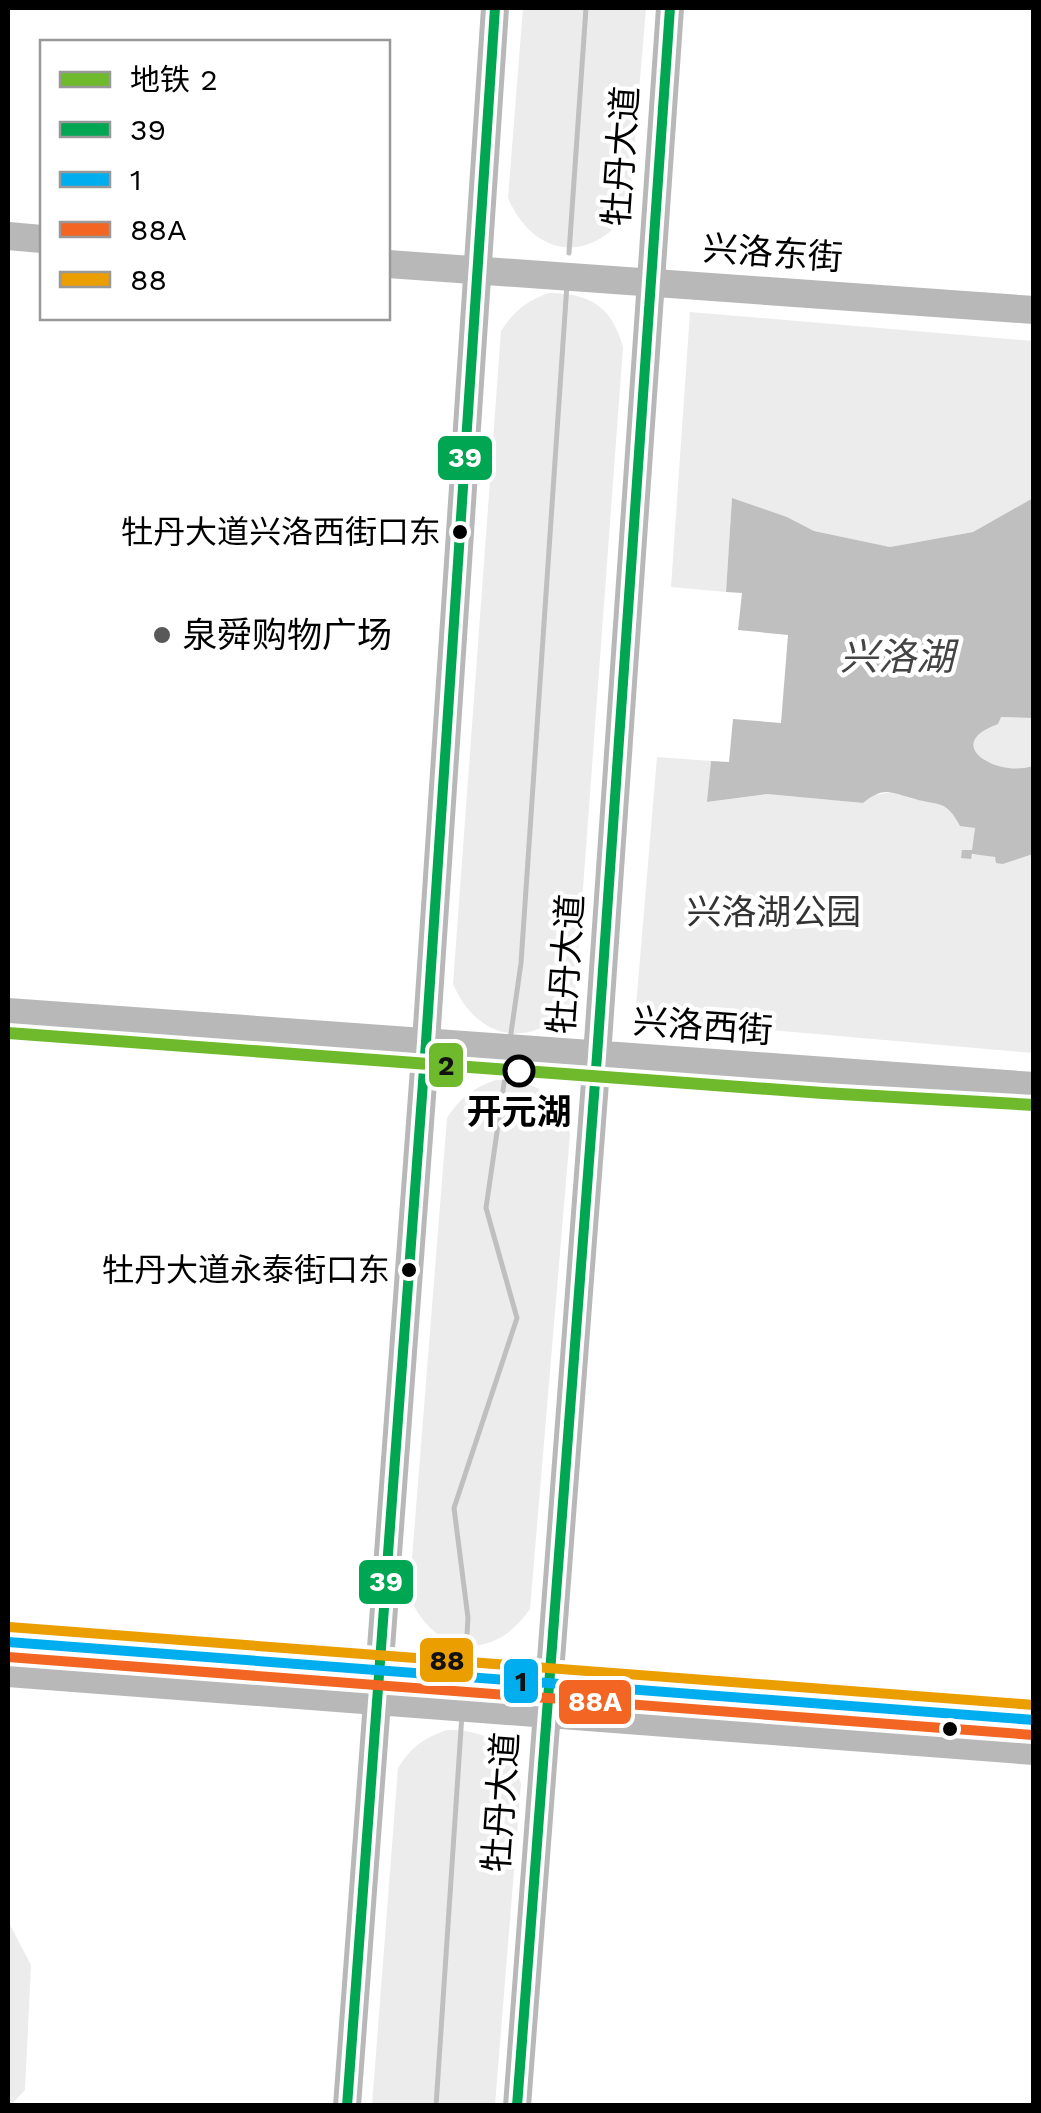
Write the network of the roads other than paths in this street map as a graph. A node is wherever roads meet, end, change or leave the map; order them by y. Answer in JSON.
{"nodes":[{"id":1,"x":495,"y":8,"type":"edge"},
{"id":2,"x":670,"y":8,"type":"edge"},
{"id":3,"x":8,"y":222,"type":"edge"},
{"id":4,"x":40,"y":224,"type":"edge"},
{"id":5,"x":8,"y":236,"type":"edge"},
{"id":6,"x":40,"y":239,"type":"edge"},
{"id":7,"x":390,"y":248,"type":"edge"},
{"id":8,"x":477,"y":262,"type":"junction"},
{"id":9,"x":390,"y":264,"type":"edge"},
{"id":10,"x":650,"y":275,"type":"junction"},
{"id":11,"x":1034,"y":294,"type":"edge"},
{"id":12,"x":1034,"y":310,"type":"edge"},
{"id":13,"x":8,"y":1012,"type":"edge"},
{"id":14,"x":8,"y":1027,"type":"edge"},
{"id":15,"x":425,"y":1049,"type":"junction"},
{"id":16,"x":597,"y":1063,"type":"junction"},
{"id":17,"x":1034,"y":1086,"type":"edge"},
{"id":18,"x":1034,"y":1100,"type":"edge"},
{"id":19,"x":8,"y":1642,"type":"edge"},
{"id":20,"x":378,"y":1670,"type":"junction"},
{"id":21,"x":8,"y":1673,"type":"edge"},
{"id":22,"x":548,"y":1683,"type":"junction"},
{"id":23,"x":376,"y":1702,"type":"junction"},
{"id":24,"x":545,"y":1715,"type":"junction"},
{"id":25,"x":1034,"y":1720,"type":"edge"},
{"id":26,"x":1034,"y":1750,"type":"edge"},
{"id":27,"x":348,"y":2106,"type":"edge"},
{"id":28,"x":517,"y":2106,"type":"edge"}],
"edges":[{"from":1,"to":8,"type":"main road"},
{"from":2,"to":10,"type":"main road","name":"牡丹大道"},
{"from":3,"to":4,"type":"main road"},
{"from":5,"to":6,"type":"main road"},
{"from":7,"to":8,"type":"main road","name":"兴洛东街"},
{"from":8,"to":9,"type":"main road","name":"兴洛东街"},
{"from":8,"to":10,"type":"main road","name":"兴洛东街"},
{"from":8,"to":15,"type":"main road"},
{"from":10,"to":11,"type":"main road","name":"兴洛东街"},
{"from":10,"to":12,"type":"main road","name":"兴洛东街"},
{"from":10,"to":16,"type":"main road","name":"牡丹大道"},
{"from":13,"to":15,"type":"main road","name":"兴洛西街"},
{"from":14,"to":15,"type":"main road","name":"兴洛西街"},
{"from":15,"to":16,"type":"main road","name":"兴洛西街"},
{"from":15,"to":20,"type":"main road"},
{"from":16,"to":17,"type":"main road","name":"兴洛西街"},
{"from":16,"to":18,"type":"main road","name":"兴洛西街"},
{"from":16,"to":22,"type":"main road","name":"牡丹大道"},
{"from":19,"to":20,"type":"main road"},
{"from":20,"to":22,"type":"main road"},
{"from":20,"to":23,"type":"main road"},
{"from":21,"to":23,"type":"main road"},
{"from":22,"to":24,"type":"main road","name":"牡丹大道"},
{"from":22,"to":25,"type":"main road"},
{"from":23,"to":24,"type":"main road"},
{"from":23,"to":27,"type":"main road"},
{"from":24,"to":26,"type":"main road"},
{"from":24,"to":28,"type":"main road","name":"牡丹大道"}]}
